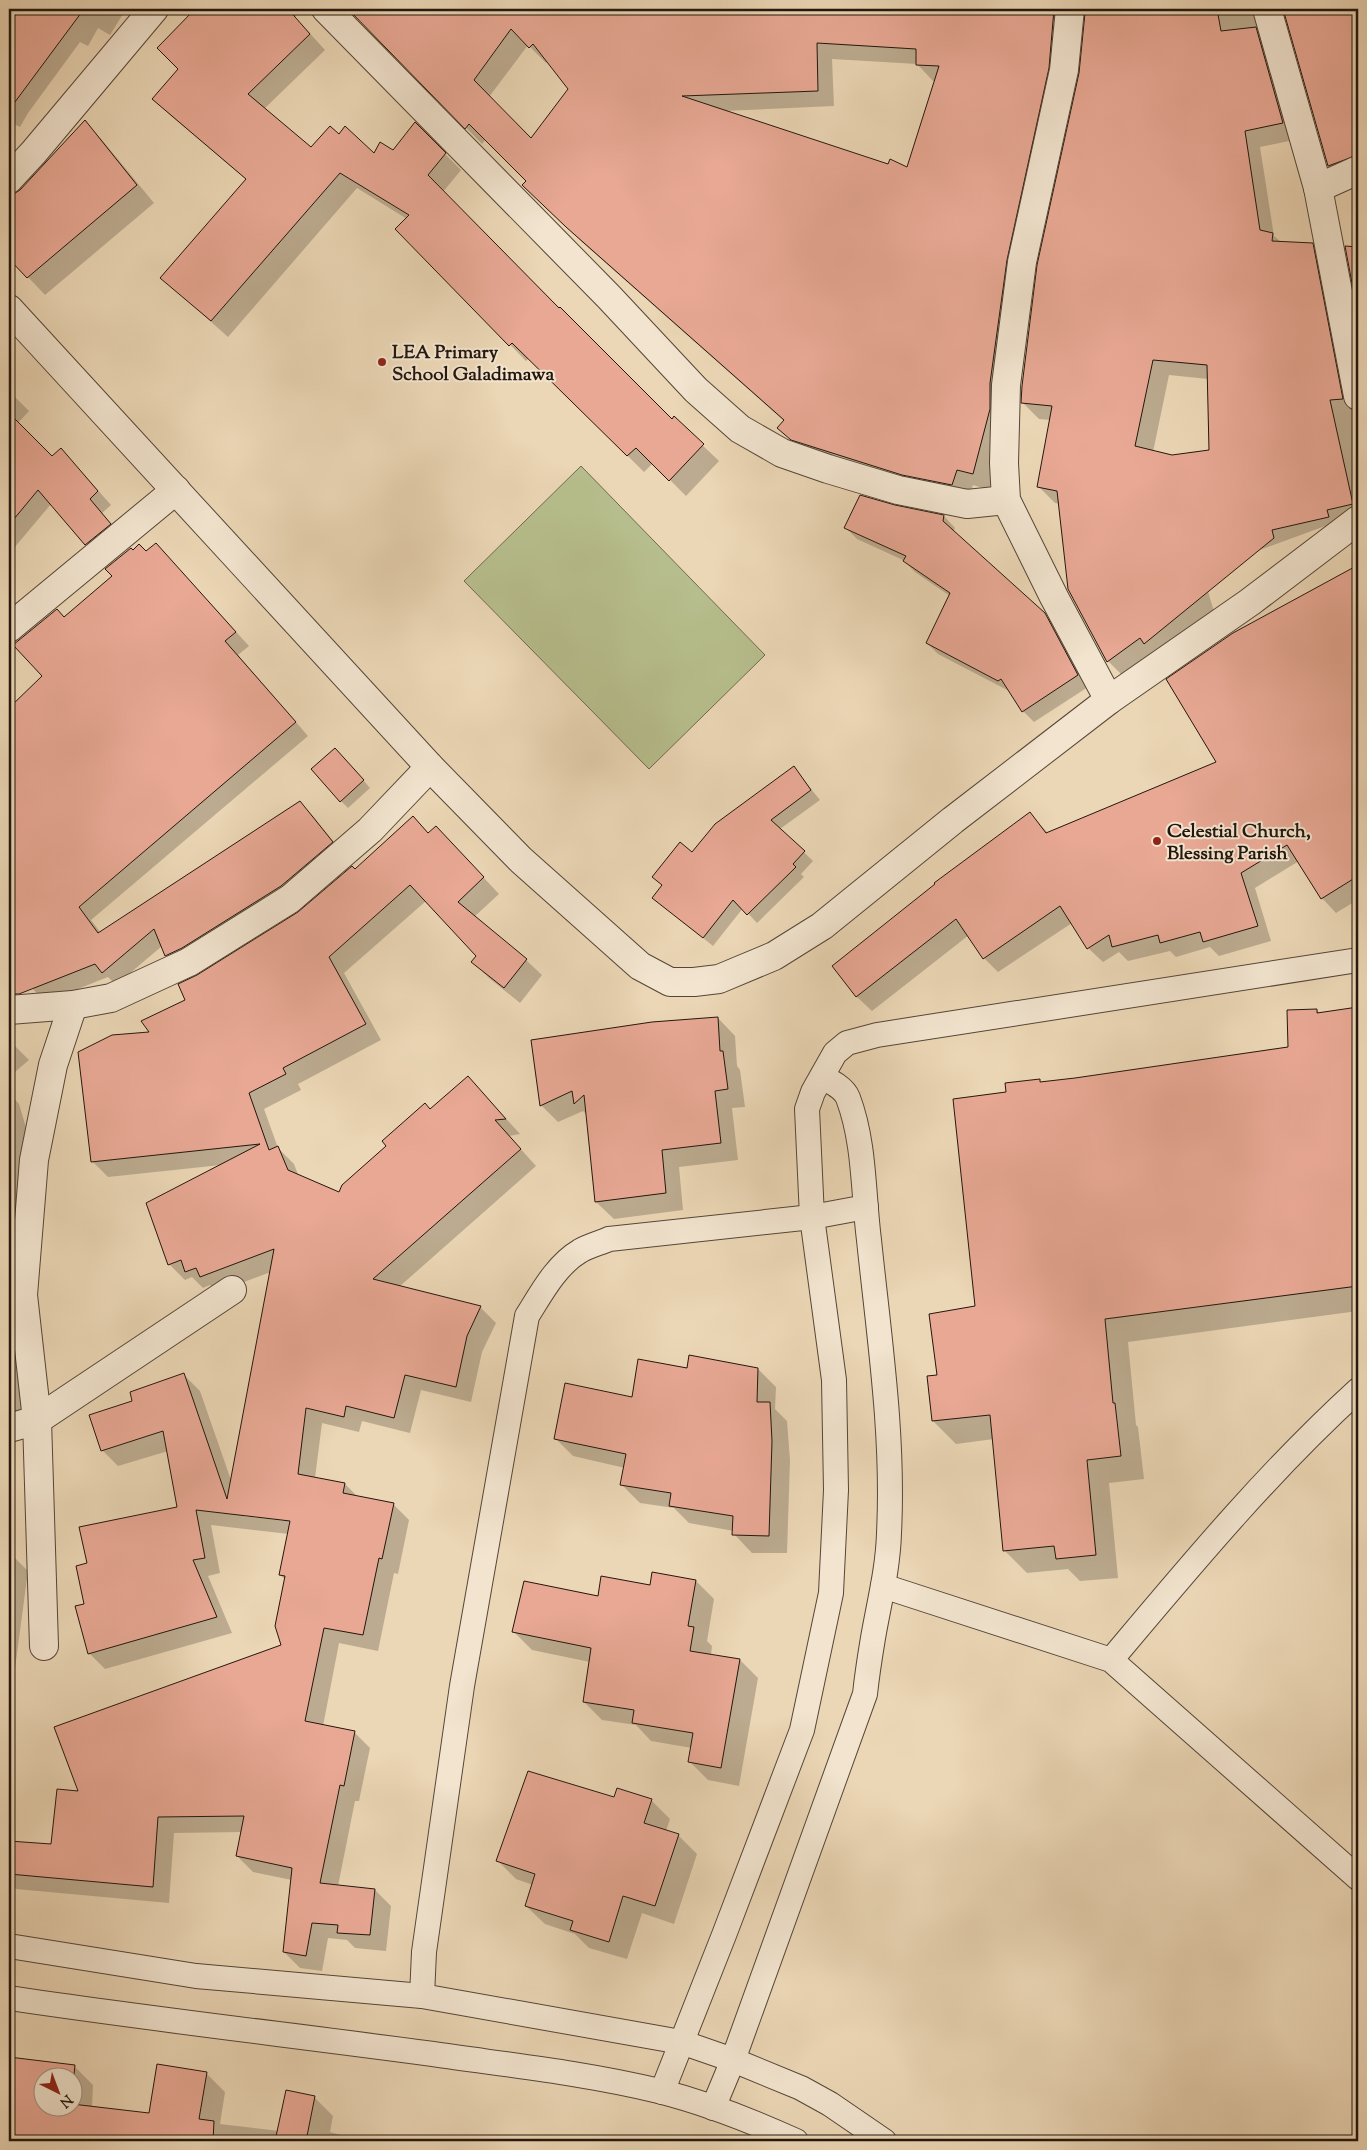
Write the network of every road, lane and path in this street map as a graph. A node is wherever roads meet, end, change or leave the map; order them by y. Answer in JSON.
{"nodes":[{"id":1,"x":154,"y":9,"type":"edge"},
{"id":2,"x":326,"y":9,"type":"edge"},
{"id":3,"x":1070,"y":9,"type":"edge"},
{"id":4,"x":1267,"y":9,"type":"edge"},
{"id":5,"x":1358,"y":170,"type":"edge"},
{"id":6,"x":9,"y":179,"type":"edge"},
{"id":7,"x":1318,"y":188,"type":"junction"},
{"id":8,"x":9,"y":308,"type":"edge"},
{"id":9,"x":1358,"y":396,"type":"edge"},
{"id":10,"x":176,"y":490,"type":"junction"},
{"id":11,"x":1006,"y":500,"type":"junction"},
{"id":12,"x":1358,"y":520,"type":"edge"},
{"id":13,"x":9,"y":628,"type":"edge"},
{"id":14,"x":1110,"y":700,"type":"junction"},
{"id":15,"x":430,"y":767,"type":"junction"},
{"id":16,"x":1358,"y":960,"type":"edge"},
{"id":17,"x":73,"y":1005,"type":"junction"},
{"id":18,"x":9,"y":1010,"type":"edge"},
{"id":19,"x":822,"y":1077,"type":"junction"},
{"id":20,"x":866,"y":1207,"type":"junction"},
{"id":21,"x":812,"y":1217,"type":"junction"},
{"id":22,"x":232,"y":1290,"type":"dead end"},
{"id":23,"x":1358,"y":1390,"type":"edge"},
{"id":24,"x":37,"y":1420,"type":"junction"},
{"id":25,"x":9,"y":1428,"type":"edge"},
{"id":26,"x":883,"y":1586,"type":"junction"},
{"id":27,"x":44,"y":1646,"type":"dead end"},
{"id":28,"x":1111,"y":1660,"type":"junction"},
{"id":29,"x":1358,"y":1878,"type":"edge"},
{"id":30,"x":9,"y":1946,"type":"edge"},
{"id":31,"x":422,"y":1996,"type":"junction"},
{"id":32,"x":9,"y":1998,"type":"edge"},
{"id":33,"x":680,"y":2042,"type":"junction"},
{"id":34,"x":733,"y":2060,"type":"junction"},
{"id":35,"x":662,"y":2092,"type":"junction"},
{"id":36,"x":713,"y":2108,"type":"junction"},
{"id":37,"x":796,"y":2141,"type":"edge"},
{"id":38,"x":884,"y":2141,"type":"edge"}],
"edges":[{"from":1,"to":6,"type":"street"},
{"from":2,"to":11,"type":"street"},
{"from":3,"to":11,"type":"street"},
{"from":4,"to":7,"type":"street"},
{"from":5,"to":7,"type":"street"},
{"from":7,"to":9,"type":"street"},
{"from":8,"to":10,"type":"street"},
{"from":10,"to":13,"type":"street"},
{"from":10,"to":15,"type":"street"},
{"from":11,"to":14,"type":"street"},
{"from":12,"to":14,"type":"street"},
{"from":14,"to":15,"type":"street"},
{"from":15,"to":17,"type":"street"},
{"from":16,"to":19,"type":"lane"},
{"from":17,"to":18,"type":"street"},
{"from":17,"to":24,"type":"street"},
{"from":19,"to":20,"type":"lane"},
{"from":19,"to":21,"type":"lane"},
{"from":20,"to":21,"type":"lane"},
{"from":20,"to":26,"type":"lane"},
{"from":21,"to":31,"type":"lane"},
{"from":21,"to":33,"type":"lane"},
{"from":22,"to":24,"type":"street"},
{"from":23,"to":28,"type":"lane"},
{"from":24,"to":25,"type":"street"},
{"from":24,"to":27,"type":"street"},
{"from":26,"to":28,"type":"lane"},
{"from":26,"to":34,"type":"lane"},
{"from":28,"to":29,"type":"lane"},
{"from":30,"to":31,"type":"lane"},
{"from":31,"to":33,"type":"lane"},
{"from":32,"to":35,"type":"lane"},
{"from":33,"to":34,"type":"lane"},
{"from":33,"to":35,"type":"lane"},
{"from":34,"to":36,"type":"lane"},
{"from":34,"to":38,"type":"lane"},
{"from":35,"to":36,"type":"lane"},
{"from":36,"to":37,"type":"lane"}]}
